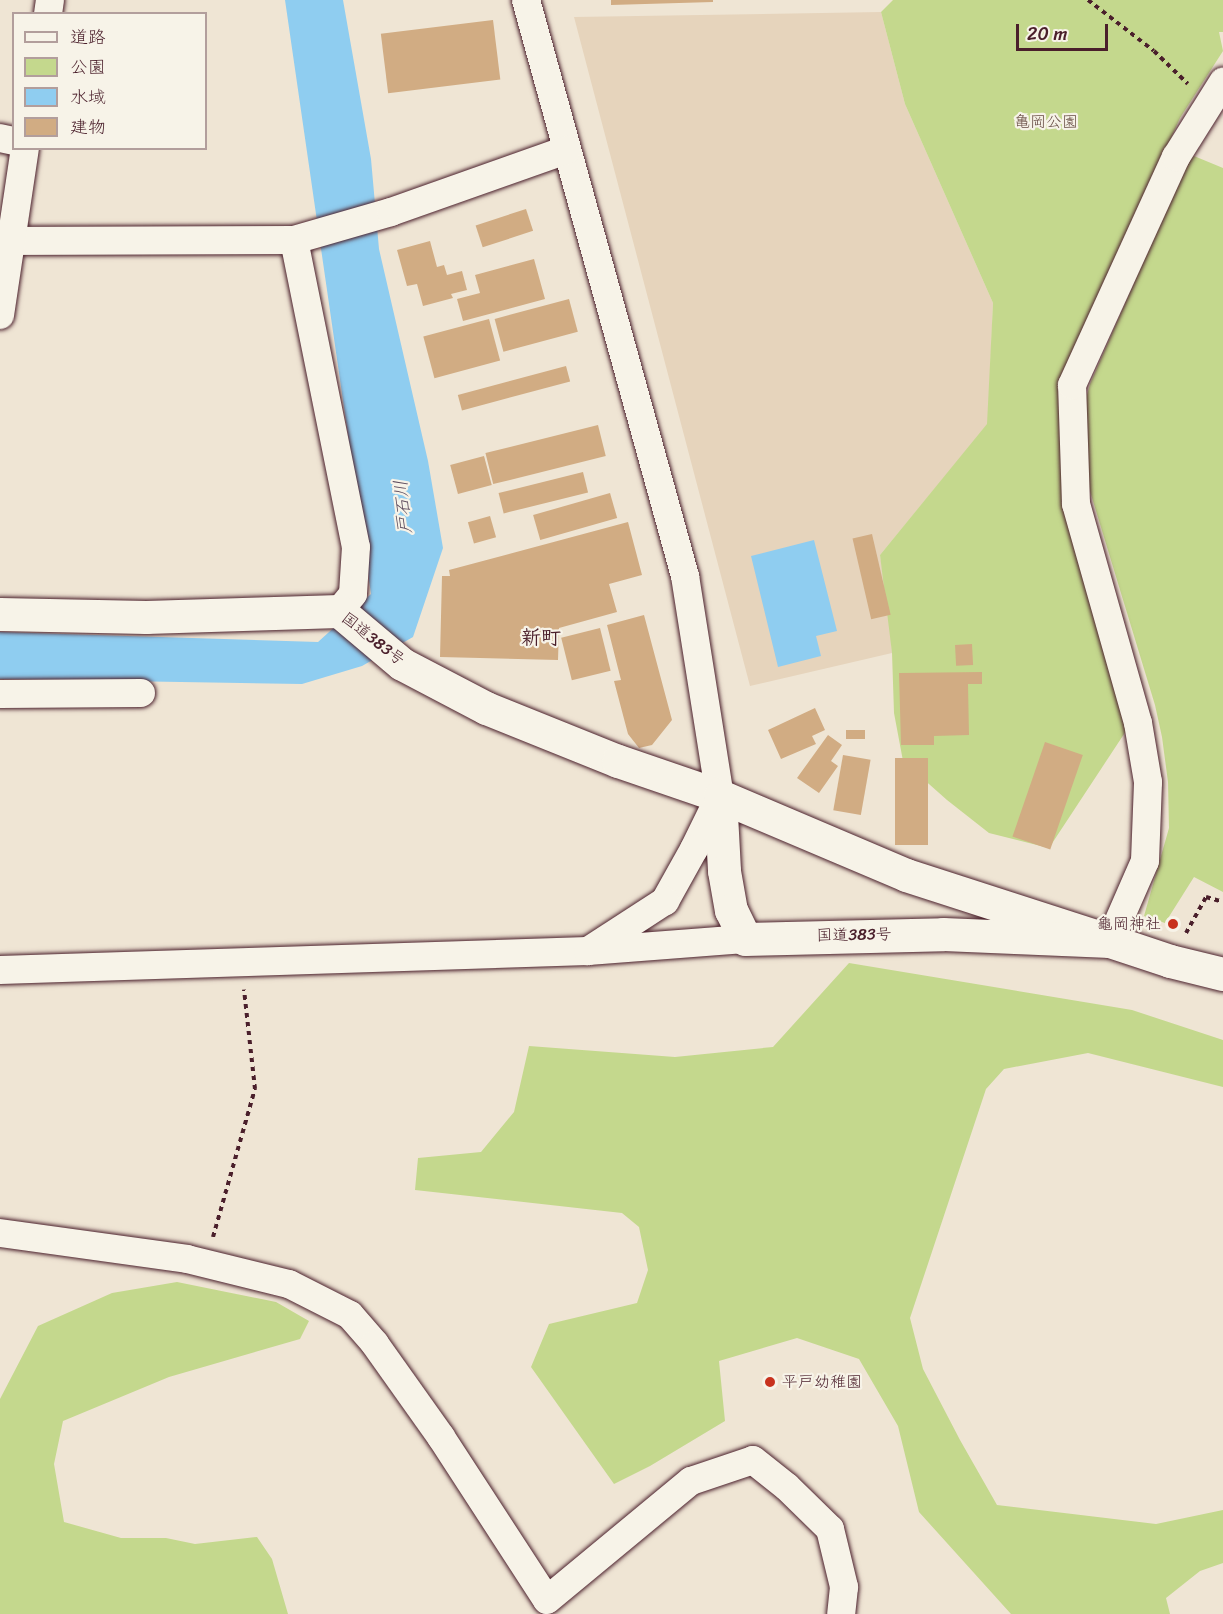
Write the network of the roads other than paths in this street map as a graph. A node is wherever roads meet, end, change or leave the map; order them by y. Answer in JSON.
{"nodes":[{"id":1,"x":526,"y":0,"type":"edge"},
{"id":2,"x":1216,"y":93,"type":"edge"},
{"id":3,"x":26,"y":150,"type":"edge"},
{"id":4,"x":566,"y":150,"type":"junction"},
{"id":5,"x":294,"y":240,"type":"junction"},
{"id":6,"x":7,"y":241,"type":"edge"},
{"id":7,"x":0,"y":315,"type":"edge"},
{"id":8,"x":339,"y":611,"type":"junction"},
{"id":9,"x":0,"y":615,"type":"edge"},
{"id":10,"x":141,"y":693,"type":"dead end"},
{"id":11,"x":0,"y":694,"type":"edge"},
{"id":12,"x":720,"y":796,"type":"junction"},
{"id":13,"x":745,"y":939,"type":"junction"},
{"id":14,"x":1110,"y":941,"type":"junction"},
{"id":15,"x":588,"y":951,"type":"junction"},
{"id":16,"x":0,"y":970,"type":"edge"},
{"id":17,"x":1223,"y":974,"type":"edge"},
{"id":18,"x":0,"y":1233,"type":"edge"},
{"id":19,"x":841,"y":1614,"type":"edge"}],
"edges":[{"from":1,"to":4,"type":"street"},
{"from":2,"to":14,"type":"street"},
{"from":3,"to":6,"type":"street"},
{"from":4,"to":5,"type":"street"},
{"from":4,"to":12,"type":"street"},
{"from":5,"to":6,"type":"street"},
{"from":5,"to":8,"type":"street"},
{"from":6,"to":7,"type":"street"},
{"from":8,"to":9,"type":"highway","name":"国道383号"},
{"from":8,"to":12,"type":"highway","name":"国道383号"},
{"from":10,"to":11,"type":"street"},
{"from":12,"to":13,"type":"highway"},
{"from":12,"to":14,"type":"highway","name":"国道383号"},
{"from":12,"to":15,"type":"street"},
{"from":13,"to":14,"type":"highway","name":"国道383号"},
{"from":13,"to":15,"type":"street"},
{"from":14,"to":17,"type":"highway","name":"国道383号"},
{"from":15,"to":16,"type":"street"},
{"from":18,"to":19,"type":"street"}]}
